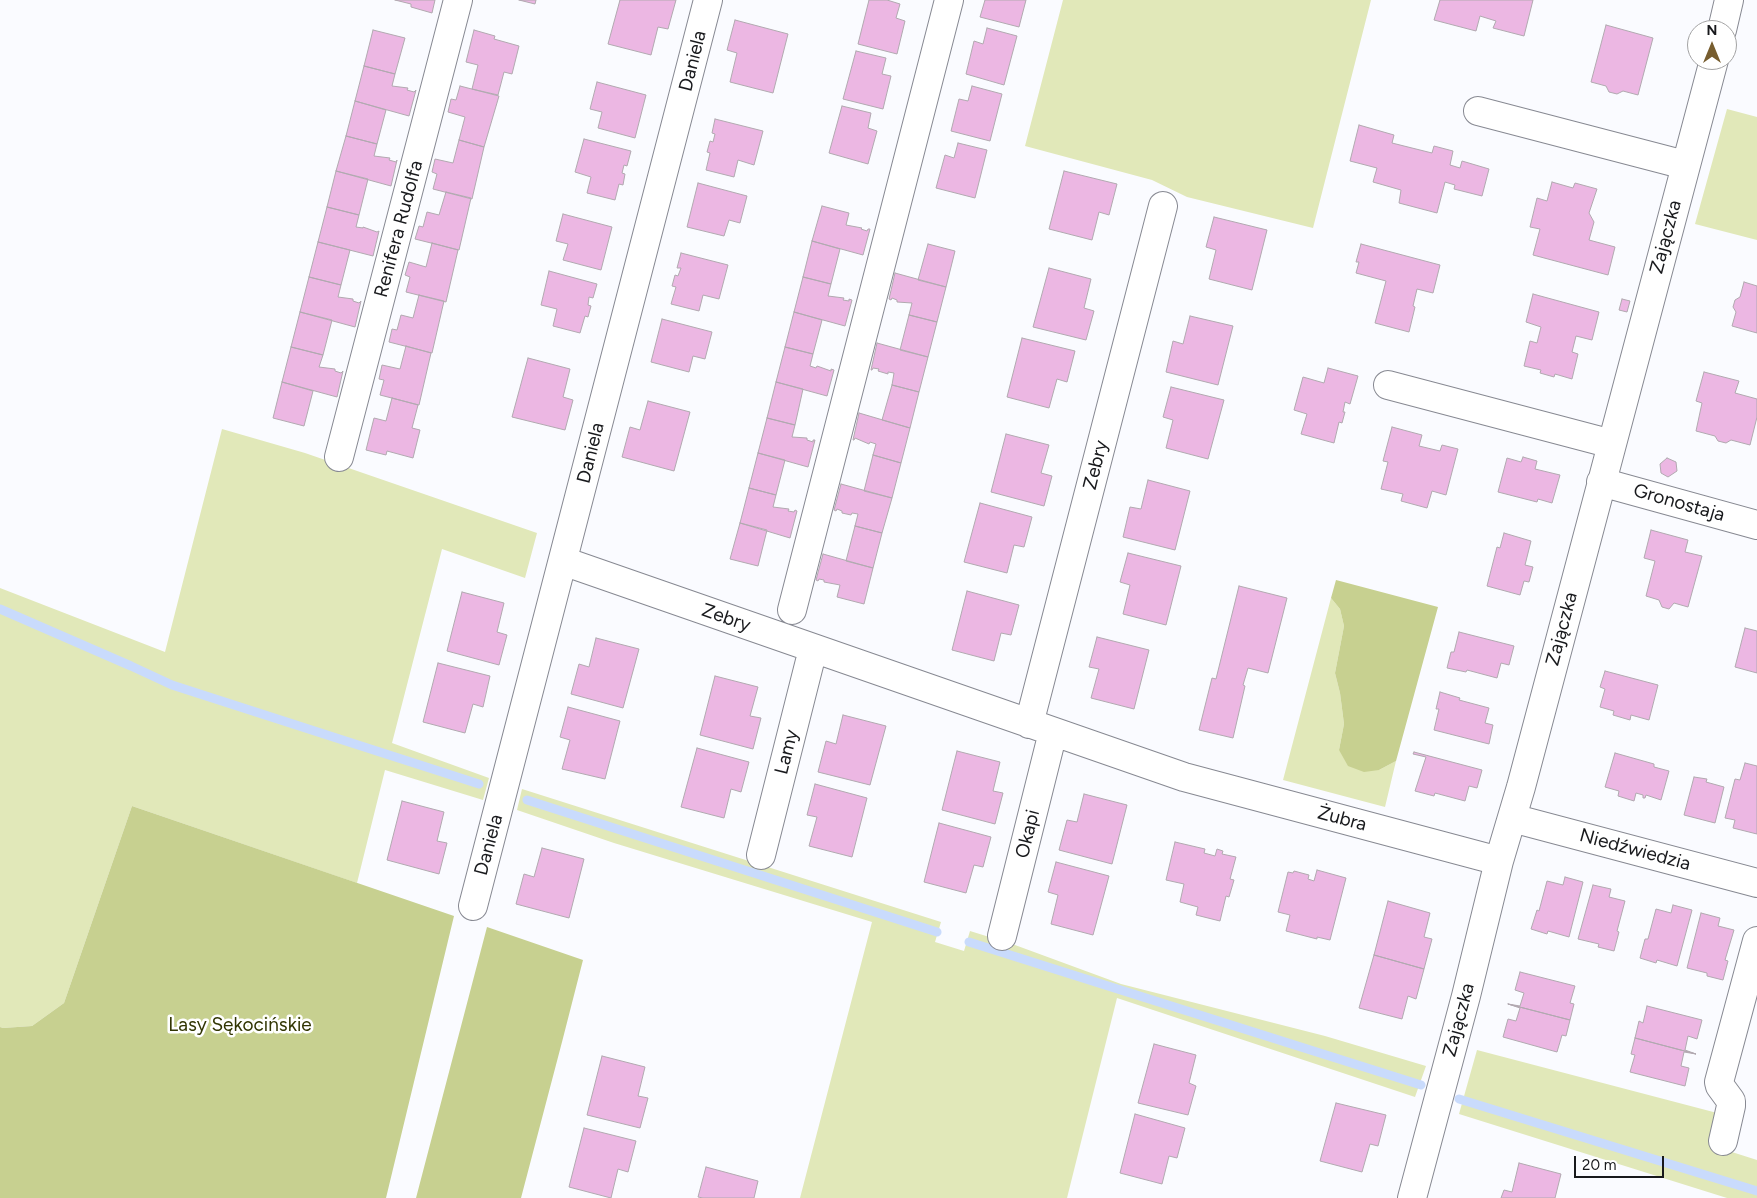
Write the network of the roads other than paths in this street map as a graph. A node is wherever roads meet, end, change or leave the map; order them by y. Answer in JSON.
{"nodes":[{"id":1,"x":458,"y":0,"type":"edge"},
{"id":2,"x":708,"y":0,"type":"edge"},
{"id":3,"x":949,"y":0,"type":"edge"},
{"id":4,"x":1729,"y":0,"type":"edge"},
{"id":5,"x":1724,"y":20,"type":"edge"},
{"id":6,"x":1711,"y":70,"type":"edge"},
{"id":7,"x":1478,"y":110,"type":"dead end"},
{"id":8,"x":1685,"y":165,"type":"junction"},
{"id":9,"x":1163,"y":206,"type":"dead end"},
{"id":10,"x":1388,"y":385,"type":"dead end"},
{"id":11,"x":1612,"y":444,"type":"junction"},
{"id":12,"x":339,"y":458,"type":"dead end"},
{"id":13,"x":1601,"y":482,"type":"junction"},
{"id":14,"x":1757,"y":525,"type":"edge"},
{"id":15,"x":563,"y":562,"type":"junction"},
{"id":16,"x":792,"y":610,"type":"dead end"},
{"id":17,"x":813,"y":649,"type":"junction"},
{"id":18,"x":1041,"y":728,"type":"junction"},
{"id":19,"x":1184,"y":777,"type":"joint"},
{"id":20,"x":1512,"y":818,"type":"junction"},
{"id":21,"x":760,"y":855,"type":"dead end"},
{"id":22,"x":1499,"y":861,"type":"junction"},
{"id":23,"x":1757,"y":883,"type":"edge"},
{"id":24,"x":473,"y":906,"type":"dead end"},
{"id":25,"x":1002,"y":936,"type":"dead end"},
{"id":26,"x":1757,"y":941,"type":"edge"},
{"id":27,"x":1723,"y":1141,"type":"dead end"},
{"id":28,"x":1412,"y":1198,"type":"edge"}],
"edges":[{"from":1,"to":12,"type":"street","name":"Renifera Rudolfa"},
{"from":2,"to":15,"type":"street","name":"Daniela"},
{"from":3,"to":16,"type":"street"},
{"from":4,"to":5,"type":"street"},
{"from":6,"to":8,"type":"street","name":"Zajączka"},
{"from":7,"to":8,"type":"street"},
{"from":8,"to":11,"type":"street","name":"Zajączka"},
{"from":9,"to":18,"type":"street","name":"Zebry"},
{"from":10,"to":11,"type":"street"},
{"from":11,"to":13,"type":"street","name":"Zajączka"},
{"from":13,"to":14,"type":"street","name":"Gronostaja"},
{"from":13,"to":20,"type":"street","name":"Zajączka"},
{"from":15,"to":17,"type":"street","name":"Zebry"},
{"from":15,"to":24,"type":"street","name":"Daniela"},
{"from":17,"to":18,"type":"street","name":"Zebry"},
{"from":17,"to":21,"type":"street","name":"Lamy"},
{"from":18,"to":19,"type":"street","name":"Zebry"},
{"from":18,"to":25,"type":"street","name":"Okapi"},
{"from":19,"to":22,"type":"street","name":"Żubra"},
{"from":20,"to":22,"type":"street","name":"Zajączka"},
{"from":20,"to":23,"type":"street","name":"Niedźwiedzia"},
{"from":22,"to":28,"type":"street","name":"Zajączka"},
{"from":26,"to":27,"type":"street"}]}
